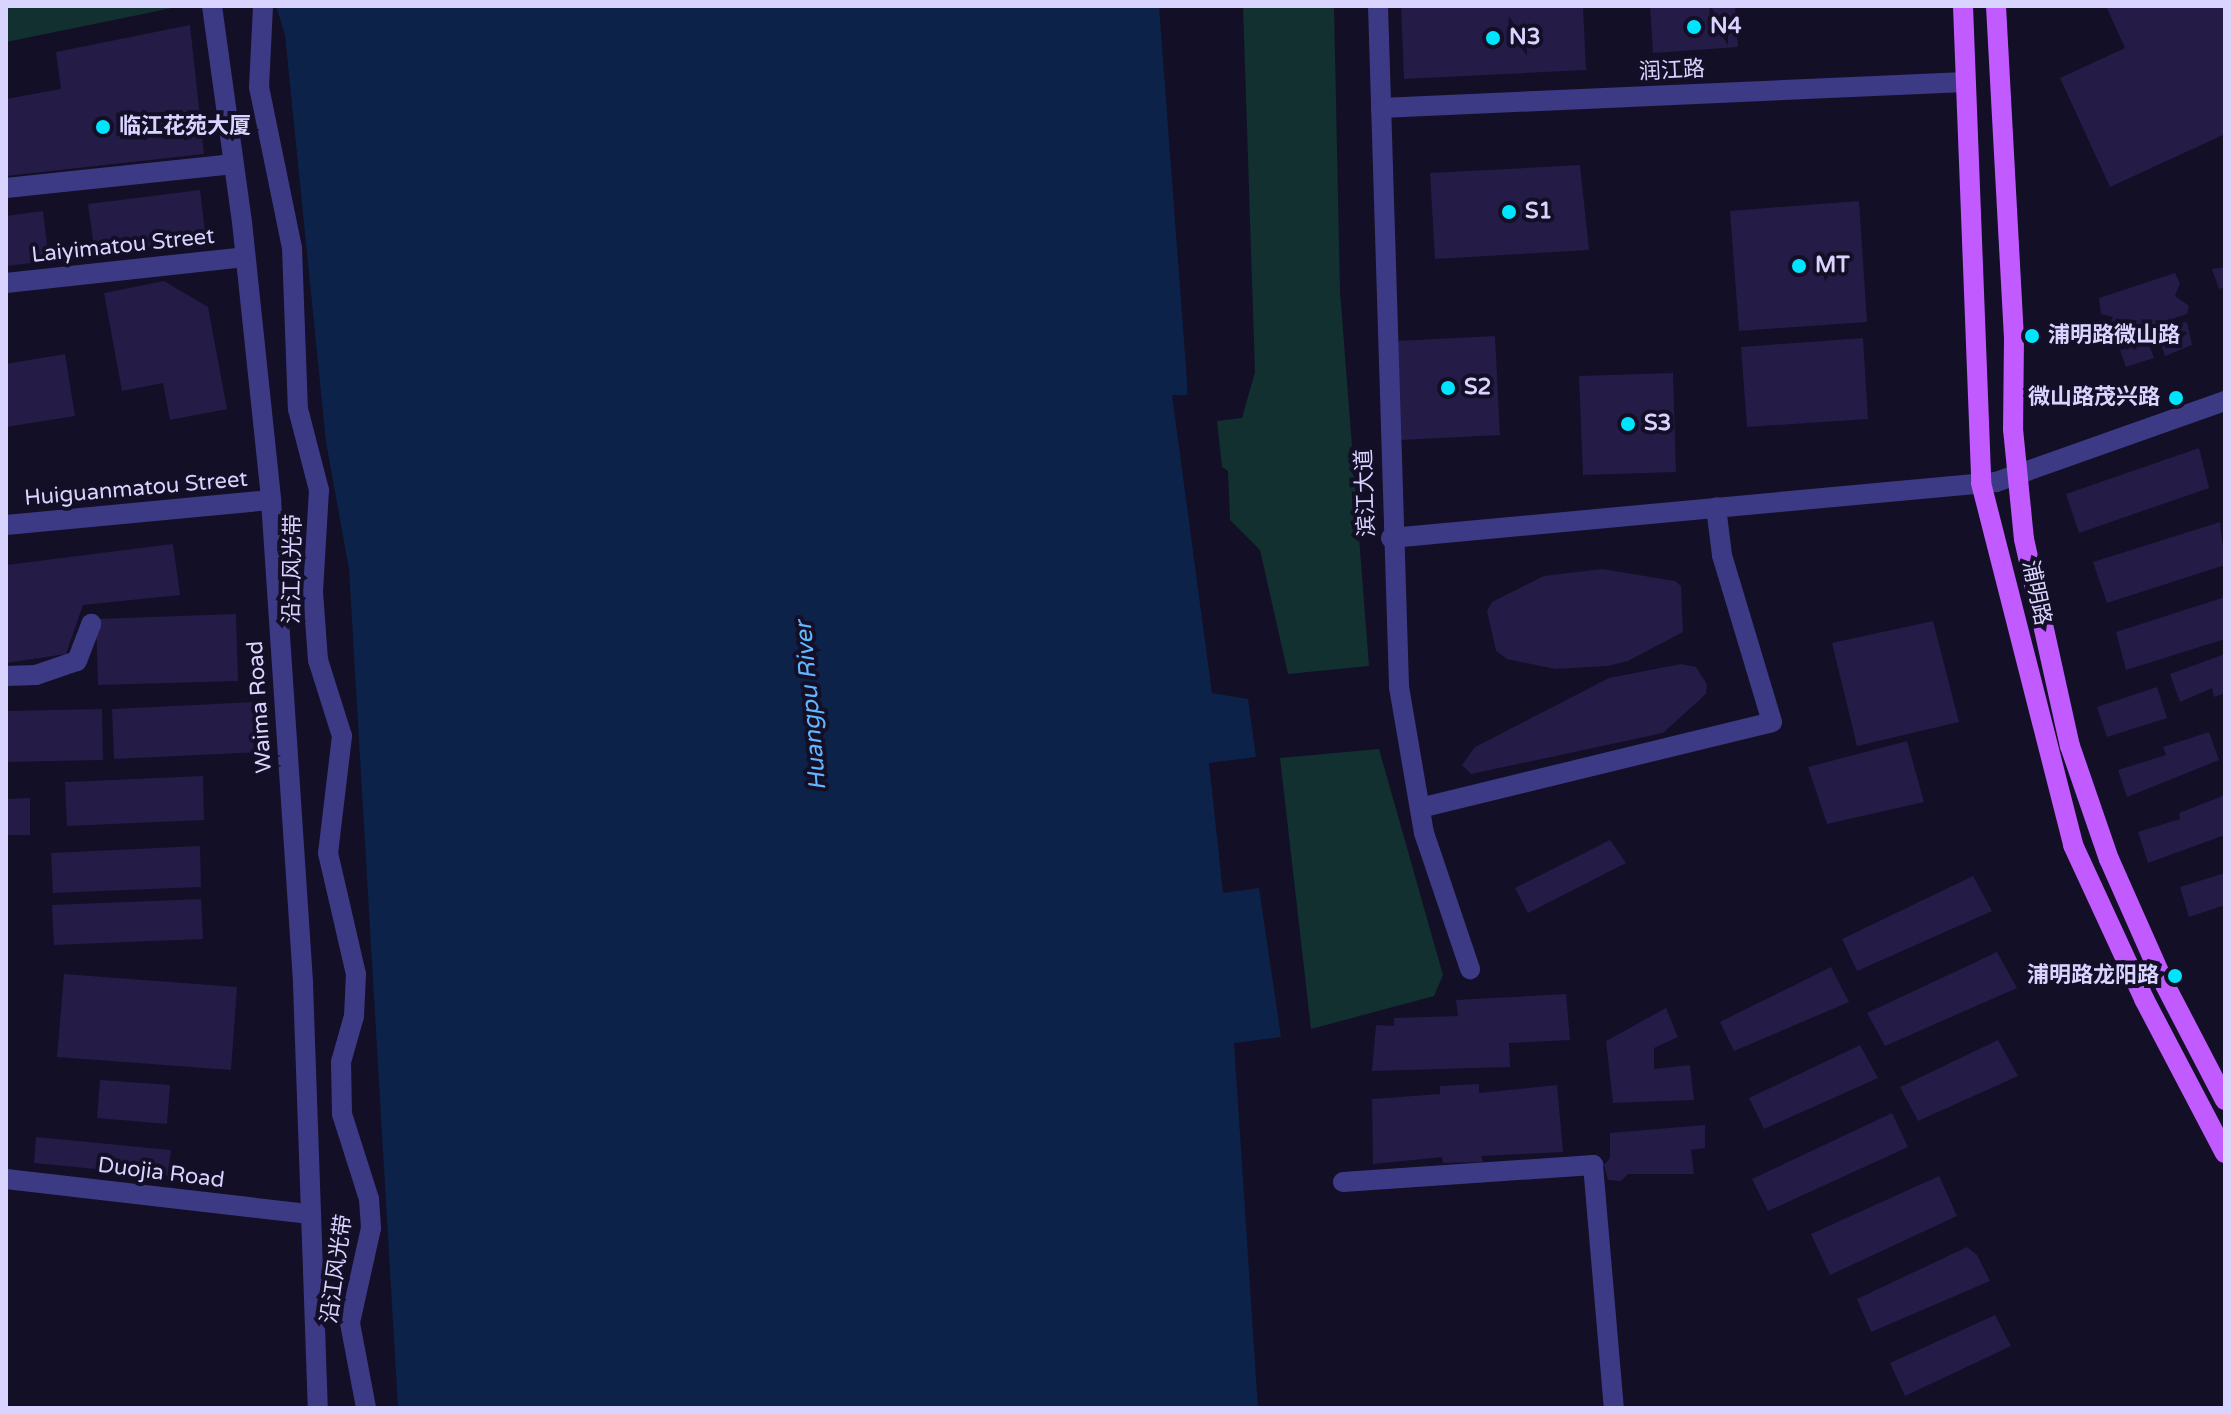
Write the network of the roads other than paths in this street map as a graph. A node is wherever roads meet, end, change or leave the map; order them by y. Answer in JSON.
{"nodes":[{"id":1,"x":212,"y":6,"type":"edge"},
{"id":2,"x":263,"y":6,"type":"edge"},
{"id":3,"x":1378,"y":6,"type":"edge"},
{"id":4,"x":1963,"y":6,"type":"edge"},
{"id":5,"x":1996,"y":6,"type":"edge"},
{"id":6,"x":1965,"y":82,"type":"junction"},
{"id":7,"x":1381,"y":108,"type":"junction"},
{"id":8,"x":234,"y":164,"type":"junction"},
{"id":9,"x":6,"y":188,"type":"edge"},
{"id":10,"x":245,"y":257,"type":"junction"},
{"id":11,"x":6,"y":283,"type":"edge"},
{"id":12,"x":2225,"y":401,"type":"edge"},
{"id":13,"x":2016,"y":475,"type":"junction"},
{"id":14,"x":1988,"y":482,"type":"junction"},
{"id":15,"x":271,"y":500,"type":"junction"},
{"id":16,"x":1716,"y":507,"type":"junction"},
{"id":17,"x":6,"y":525,"type":"edge"},
{"id":18,"x":1391,"y":538,"type":"junction"},
{"id":19,"x":91,"y":624,"type":"dead end"},
{"id":20,"x":6,"y":676,"type":"edge"},
{"id":21,"x":1420,"y":808,"type":"junction"},
{"id":22,"x":1470,"y":969,"type":"dead end"},
{"id":23,"x":2225,"y":1100,"type":"edge"},
{"id":24,"x":2225,"y":1153,"type":"edge"},
{"id":25,"x":6,"y":1179,"type":"edge"},
{"id":26,"x":1343,"y":1182,"type":"dead end"},
{"id":27,"x":310,"y":1214,"type":"junction"},
{"id":28,"x":318,"y":1408,"type":"edge"},
{"id":29,"x":366,"y":1408,"type":"edge"},
{"id":30,"x":1614,"y":1408,"type":"edge"}],
"edges":[{"from":1,"to":8,"type":"street","name":"Waima Road"},
{"from":2,"to":29,"type":"street","name":"沿江风光带"},
{"from":3,"to":7,"type":"street","name":"滨江大道"},
{"from":4,"to":6,"type":"main road","name":"浦明路"},
{"from":5,"to":13,"type":"main road","name":"浦明路"},
{"from":6,"to":7,"type":"street","name":"润江路"},
{"from":6,"to":14,"type":"main road","name":"浦明路"},
{"from":7,"to":18,"type":"street","name":"滨江大道"},
{"from":8,"to":9,"type":"street"},
{"from":8,"to":10,"type":"street","name":"Waima Road"},
{"from":10,"to":11,"type":"street","name":"Laiyimatou Street"},
{"from":10,"to":15,"type":"street","name":"Waima Road"},
{"from":12,"to":13,"type":"street"},
{"from":13,"to":14,"type":"street"},
{"from":13,"to":23,"type":"main road","name":"浦明路"},
{"from":14,"to":16,"type":"street"},
{"from":14,"to":24,"type":"main road","name":"浦明路"},
{"from":15,"to":17,"type":"street","name":"Huiguanmatou Street"},
{"from":15,"to":27,"type":"street","name":"Waima Road"},
{"from":16,"to":18,"type":"street"},
{"from":16,"to":21,"type":"street"},
{"from":18,"to":21,"type":"street","name":"滨江大道"},
{"from":19,"to":20,"type":"street"},
{"from":21,"to":22,"type":"street","name":"滨江大道"},
{"from":25,"to":27,"type":"street","name":"Duojia Road"},
{"from":26,"to":30,"type":"street"},
{"from":27,"to":28,"type":"street","name":"Waima Road"}]}
